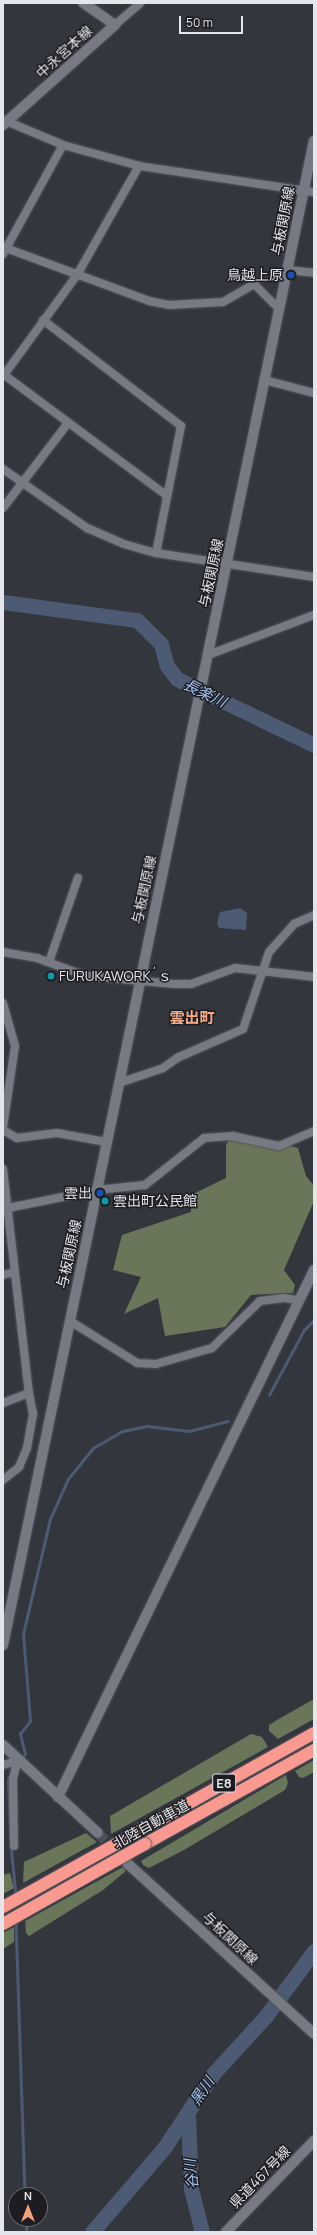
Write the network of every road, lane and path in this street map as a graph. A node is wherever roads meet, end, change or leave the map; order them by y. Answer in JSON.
{"nodes":[{"id":1,"x":83,"y":3,"type":"edge"},
{"id":2,"x":140,"y":3,"type":"edge"},
{"id":3,"x":115,"y":25,"type":"junction"},
{"id":4,"x":5,"y":123,"type":"edge"},
{"id":5,"x":314,"y":141,"type":"edge"},
{"id":6,"x":64,"y":145,"type":"junction"},
{"id":7,"x":139,"y":166,"type":"junction"},
{"id":8,"x":303,"y":192,"type":"junction"},
{"id":9,"x":314,"y":192,"type":"edge"},
{"id":10,"x":4,"y":250,"type":"edge"},
{"id":11,"x":287,"y":270,"type":"junction"},
{"id":12,"x":314,"y":273,"type":"edge"},
{"id":13,"x":77,"y":275,"type":"junction"},
{"id":14,"x":278,"y":308,"type":"junction"},
{"id":15,"x":44,"y":320,"type":"junction"},
{"id":16,"x":4,"y":374,"type":"edge"},
{"id":17,"x":264,"y":380,"type":"junction"},
{"id":18,"x":314,"y":393,"type":"edge"},
{"id":19,"x":68,"y":423,"type":"junction"},
{"id":20,"x":3,"y":469,"type":"edge"},
{"id":21,"x":22,"y":484,"type":"junction"},
{"id":22,"x":167,"y":496,"type":"junction"},
{"id":23,"x":3,"y":508,"type":"edge"},
{"id":24,"x":156,"y":553,"type":"junction"},
{"id":25,"x":228,"y":562,"type":"junction"},
{"id":26,"x":314,"y":577,"type":"edge"},
{"id":27,"x":314,"y":615,"type":"edge"},
{"id":28,"x":208,"y":655,"type":"junction"},
{"id":29,"x":78,"y":878,"type":"dead end"},
{"id":30,"x":314,"y":916,"type":"edge"},
{"id":31,"x":3,"y":952,"type":"edge"},
{"id":32,"x":49,"y":962,"type":"junction"},
{"id":33,"x":264,"y":971,"type":"junction"},
{"id":34,"x":314,"y":977,"type":"edge"},
{"id":35,"x":140,"y":980,"type":"junction"},
{"id":36,"x":3,"y":1003,"type":"edge"},
{"id":37,"x":119,"y":1083,"type":"junction"},
{"id":38,"x":3,"y":1128,"type":"edge"},
{"id":39,"x":314,"y":1131,"type":"edge"},
{"id":40,"x":106,"y":1142,"type":"junction"},
{"id":41,"x":3,"y":1170,"type":"edge"},
{"id":42,"x":97,"y":1190,"type":"junction"},
{"id":43,"x":4,"y":1209,"type":"edge"},
{"id":44,"x":314,"y":1270,"type":"edge"},
{"id":45,"x":14,"y":1272,"type":"junction"},
{"id":46,"x":3,"y":1275,"type":"edge"},
{"id":47,"x":299,"y":1300,"type":"junction"},
{"id":48,"x":70,"y":1322,"type":"junction"},
{"id":49,"x":29,"y":1393,"type":"junction"},
{"id":50,"x":3,"y":1403,"type":"edge"},
{"id":51,"x":3,"y":1480,"type":"edge"},
{"id":52,"x":5,"y":1622,"type":"edge"},
{"id":53,"x":3,"y":1645,"type":"edge"},
{"id":54,"x":314,"y":1733,"type":"edge"},
{"id":55,"x":3,"y":1745,"type":"edge"},
{"id":56,"x":314,"y":1750,"type":"edge"},
{"id":57,"x":17,"y":1761,"type":"junction"},
{"id":58,"x":3,"y":1765,"type":"edge"},
{"id":59,"x":58,"y":1797,"type":"junction"},
{"id":60,"x":98,"y":1834,"type":"tunnel mouth"},
{"id":61,"x":14,"y":1846,"type":"dead end"},
{"id":62,"x":127,"y":1863,"type":"tunnel mouth"},
{"id":63,"x":3,"y":1907,"type":"edge"},
{"id":64,"x":3,"y":1924,"type":"edge"},
{"id":65,"x":314,"y":2034,"type":"edge"},
{"id":66,"x":314,"y":2141,"type":"edge"},
{"id":67,"x":226,"y":2232,"type":"edge"}],
"edges":[{"from":1,"to":3,"type":"main road","name":"中永宮本線"},
{"from":2,"to":3,"type":"street"},
{"from":3,"to":4,"type":"main road","name":"中永宮本線"},
{"from":4,"to":6,"type":"street"},
{"from":5,"to":8,"type":"main road","name":"与板関原線"},
{"from":6,"to":7,"type":"street"},
{"from":6,"to":10,"type":"street"},
{"from":7,"to":8,"type":"street"},
{"from":7,"to":13,"type":"street"},
{"from":8,"to":9,"type":"street"},
{"from":8,"to":11,"type":"main road","name":"与板関原線"},
{"from":10,"to":13,"type":"street"},
{"from":11,"to":12,"type":"street"},
{"from":11,"to":14,"type":"main road","name":"与板関原線"},
{"from":13,"to":14,"type":"street"},
{"from":13,"to":15,"type":"street"},
{"from":14,"to":17,"type":"main road","name":"与板関原線"},
{"from":15,"to":16,"type":"street"},
{"from":15,"to":22,"type":"street"},
{"from":16,"to":19,"type":"street"},
{"from":17,"to":18,"type":"street"},
{"from":17,"to":25,"type":"main road","name":"与板関原線"},
{"from":19,"to":21,"type":"street"},
{"from":19,"to":22,"type":"street"},
{"from":20,"to":21,"type":"street"},
{"from":21,"to":23,"type":"street"},
{"from":21,"to":24,"type":"street"},
{"from":22,"to":24,"type":"street"},
{"from":24,"to":25,"type":"street"},
{"from":25,"to":26,"type":"street"},
{"from":25,"to":28,"type":"main road","name":"与板関原線"},
{"from":27,"to":28,"type":"street"},
{"from":28,"to":35,"type":"main road","name":"与板関原線"},
{"from":29,"to":32,"type":"street"},
{"from":30,"to":33,"type":"street"},
{"from":31,"to":32,"type":"street"},
{"from":32,"to":35,"type":"street"},
{"from":33,"to":34,"type":"street"},
{"from":33,"to":35,"type":"street"},
{"from":33,"to":37,"type":"street"},
{"from":35,"to":37,"type":"main road","name":"与板関原線"},
{"from":36,"to":38,"type":"street"},
{"from":37,"to":40,"type":"main road","name":"与板関原線"},
{"from":38,"to":40,"type":"street"},
{"from":39,"to":42,"type":"street"},
{"from":40,"to":42,"type":"main road","name":"与板関原線"},
{"from":41,"to":43,"type":"street"},
{"from":42,"to":43,"type":"street"},
{"from":42,"to":48,"type":"main road","name":"与板関原線"},
{"from":43,"to":45,"type":"street"},
{"from":44,"to":47,"type":"main road"},
{"from":45,"to":46,"type":"street"},
{"from":45,"to":49,"type":"street"},
{"from":47,"to":48,"type":"street"},
{"from":47,"to":59,"type":"main road"},
{"from":48,"to":52,"type":"main road","name":"与板関原線"},
{"from":49,"to":50,"type":"street"},
{"from":49,"to":51,"type":"street"},
{"from":52,"to":53,"type":"main road","name":"与板関原線"},
{"from":54,"to":63,"type":"highway","name":"北陸自動車道","number":"E8","bridge":true},
{"from":55,"to":57,"type":"main road"},
{"from":56,"to":64,"type":"highway","name":"北陸自動車道","number":"E8","bridge":true},
{"from":57,"to":58,"type":"street"},
{"from":57,"to":59,"type":"main road"},
{"from":57,"to":61,"type":"street"},
{"from":59,"to":60,"type":"main road"},
{"from":62,"to":65,"type":"main road","name":"与板関原線"},
{"from":66,"to":67,"type":"main road","name":"県道467号線"}]}
